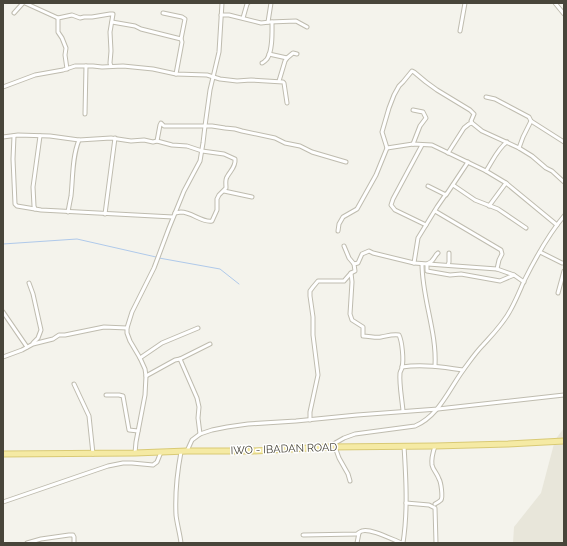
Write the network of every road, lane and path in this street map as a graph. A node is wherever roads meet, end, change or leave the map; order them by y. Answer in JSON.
{"nodes":[{"id":1,"x":24,"y":3,"type":"edge"},
{"id":2,"x":222,"y":3,"type":"edge"},
{"id":3,"x":248,"y":3,"type":"edge"},
{"id":4,"x":271,"y":3,"type":"edge"},
{"id":5,"x":465,"y":3,"type":"edge"},
{"id":6,"x":555,"y":3,"type":"edge"},
{"id":7,"x":163,"y":13,"type":"dead end"},
{"id":8,"x":14,"y":14,"type":"dead end"},
{"id":9,"x":564,"y":14,"type":"edge"},
{"id":10,"x":221,"y":15,"type":"junction"},
{"id":11,"x":58,"y":18,"type":"junction"},
{"id":12,"x":243,"y":18,"type":"junction"},
{"id":13,"x":112,"y":22,"type":"junction"},
{"id":14,"x":268,"y":22,"type":"junction"},
{"id":15,"x":272,"y":22,"type":"junction"},
{"id":16,"x":307,"y":27,"type":"dead end"},
{"id":17,"x":460,"y":31,"type":"dead end"},
{"id":18,"x":181,"y":39,"type":"junction"},
{"id":19,"x":269,"y":54,"type":"junction"},
{"id":20,"x":297,"y":54,"type":"dead end"},
{"id":21,"x":286,"y":58,"type":"junction"},
{"id":22,"x":262,"y":63,"type":"dead end"},
{"id":23,"x":86,"y":66,"type":"junction"},
{"id":24,"x":111,"y":66,"type":"junction"},
{"id":25,"x":67,"y":69,"type":"junction"},
{"id":26,"x":176,"y":74,"type":"junction"},
{"id":27,"x":214,"y":77,"type":"junction"},
{"id":28,"x":278,"y":82,"type":"junction"},
{"id":29,"x":3,"y":87,"type":"edge"},
{"id":30,"x":486,"y":97,"type":"dead end"},
{"id":31,"x":287,"y":103,"type":"dead end"},
{"id":32,"x":413,"y":110,"type":"dead end"},
{"id":33,"x":85,"y":114,"type":"dead end"},
{"id":34,"x":531,"y":121,"type":"junction"},
{"id":35,"x":472,"y":124,"type":"junction"},
{"id":36,"x":205,"y":126,"type":"junction"},
{"id":37,"x":14,"y":136,"type":"junction"},
{"id":38,"x":40,"y":136,"type":"junction"},
{"id":39,"x":3,"y":137,"type":"edge"},
{"id":40,"x":115,"y":138,"type":"junction"},
{"id":41,"x":79,"y":140,"type":"junction"},
{"id":42,"x":157,"y":141,"type":"junction"},
{"id":43,"x":507,"y":142,"type":"junction"},
{"id":44,"x":564,"y":142,"type":"edge"},
{"id":45,"x":414,"y":144,"type":"junction"},
{"id":46,"x":422,"y":145,"type":"junction"},
{"id":47,"x":387,"y":148,"type":"junction"},
{"id":48,"x":519,"y":148,"type":"junction"},
{"id":49,"x":202,"y":151,"type":"junction"},
{"id":50,"x":448,"y":153,"type":"junction"},
{"id":51,"x":346,"y":162,"type":"dead end"},
{"id":52,"x":468,"y":162,"type":"junction"},
{"id":53,"x":486,"y":171,"type":"junction"},
{"id":54,"x":564,"y":182,"type":"edge"},
{"id":55,"x":506,"y":183,"type":"junction"},
{"id":56,"x":453,"y":185,"type":"junction"},
{"id":57,"x":428,"y":186,"type":"dead end"},
{"id":58,"x":224,"y":191,"type":"junction"},
{"id":59,"x":446,"y":194,"type":"junction"},
{"id":60,"x":252,"y":197,"type":"dead end"},
{"id":61,"x":489,"y":206,"type":"junction"},
{"id":62,"x":35,"y":209,"type":"junction"},
{"id":63,"x":435,"y":211,"type":"junction"},
{"id":64,"x":68,"y":212,"type":"junction"},
{"id":65,"x":105,"y":214,"type":"junction"},
{"id":66,"x":174,"y":215,"type":"junction"},
{"id":67,"x":564,"y":216,"type":"edge"},
{"id":68,"x":426,"y":225,"type":"junction"},
{"id":69,"x":557,"y":225,"type":"junction"},
{"id":70,"x":526,"y":228,"type":"dead end"},
{"id":71,"x":338,"y":231,"type":"dead end"},
{"id":72,"x":344,"y":246,"type":"dead end"},
{"id":73,"x":438,"y":252,"type":"dead end"},
{"id":74,"x":540,"y":252,"type":"junction"},
{"id":75,"x":449,"y":253,"type":"dead end"},
{"id":76,"x":414,"y":263,"type":"junction"},
{"id":77,"x":564,"y":263,"type":"edge"},
{"id":78,"x":354,"y":264,"type":"junction"},
{"id":79,"x":422,"y":264,"type":"junction"},
{"id":80,"x":427,"y":264,"type":"junction"},
{"id":81,"x":448,"y":265,"type":"junction"},
{"id":82,"x":497,"y":269,"type":"junction"},
{"id":83,"x":564,"y":271,"type":"edge"},
{"id":84,"x":351,"y":273,"type":"junction"},
{"id":85,"x":514,"y":275,"type":"junction"},
{"id":86,"x":524,"y":282,"type":"junction"},
{"id":87,"x":29,"y":283,"type":"dead end"},
{"id":88,"x":558,"y":293,"type":"dead end"},
{"id":89,"x":3,"y":312,"type":"edge"},
{"id":90,"x":127,"y":328,"type":"junction"},
{"id":91,"x":198,"y":328,"type":"dead end"},
{"id":92,"x":33,"y":344,"type":"junction"},
{"id":93,"x":210,"y":344,"type":"dead end"},
{"id":94,"x":27,"y":347,"type":"junction"},
{"id":95,"x":3,"y":357,"type":"edge"},
{"id":96,"x":140,"y":358,"type":"junction"},
{"id":97,"x":180,"y":359,"type":"junction"},
{"id":98,"x":435,"y":366,"type":"junction"},
{"id":99,"x":402,"y":367,"type":"junction"},
{"id":100,"x":463,"y":370,"type":"junction"},
{"id":101,"x":146,"y":376,"type":"junction"},
{"id":102,"x":74,"y":384,"type":"dead end"},
{"id":103,"x":106,"y":395,"type":"dead end"},
{"id":104,"x":564,"y":395,"type":"edge"},
{"id":105,"x":438,"y":409,"type":"junction"},
{"id":106,"x":403,"y":411,"type":"junction"},
{"id":107,"x":310,"y":420,"type":"junction"},
{"id":108,"x":138,"y":430,"type":"junction"},
{"id":109,"x":200,"y":434,"type":"junction"},
{"id":110,"x":564,"y":441,"type":"edge"},
{"id":111,"x":404,"y":446,"type":"junction"},
{"id":112,"x":435,"y":446,"type":"junction"},
{"id":113,"x":328,"y":447,"type":"junction"},
{"id":114,"x":336,"y":447,"type":"junction"},
{"id":115,"x":187,"y":451,"type":"junction"},
{"id":116,"x":161,"y":452,"type":"junction"},
{"id":117,"x":181,"y":452,"type":"junction"},
{"id":118,"x":135,"y":453,"type":"junction"},
{"id":119,"x":3,"y":454,"type":"edge"},
{"id":120,"x":93,"y":454,"type":"junction"},
{"id":121,"x":350,"y":481,"type":"dead end"},
{"id":122,"x":3,"y":502,"type":"edge"},
{"id":123,"x":406,"y":503,"type":"junction"},
{"id":124,"x":436,"y":504,"type":"dead end"},
{"id":125,"x":358,"y":533,"type":"junction"},
{"id":126,"x":303,"y":535,"type":"dead end"},
{"id":127,"x":27,"y":543,"type":"edge"},
{"id":128,"x":74,"y":543,"type":"edge"},
{"id":129,"x":181,"y":543,"type":"edge"},
{"id":130,"x":357,"y":543,"type":"edge"},
{"id":131,"x":402,"y":543,"type":"edge"},
{"id":132,"x":436,"y":543,"type":"edge"}],
"edges":[{"from":1,"to":8,"type":"street"},
{"from":1,"to":11,"type":"street"},
{"from":2,"to":10,"type":"street"},
{"from":3,"to":12,"type":"street"},
{"from":4,"to":14,"type":"street"},
{"from":5,"to":17,"type":"street"},
{"from":6,"to":9,"type":"street"},
{"from":7,"to":18,"type":"street"},
{"from":10,"to":12,"type":"street"},
{"from":10,"to":27,"type":"street"},
{"from":11,"to":13,"type":"street"},
{"from":11,"to":25,"type":"street"},
{"from":12,"to":14,"type":"street"},
{"from":13,"to":18,"type":"street"},
{"from":13,"to":24,"type":"street"},
{"from":14,"to":15,"type":"street"},
{"from":15,"to":16,"type":"street"},
{"from":15,"to":19,"type":"street"},
{"from":18,"to":26,"type":"street"},
{"from":19,"to":21,"type":"street"},
{"from":19,"to":22,"type":"street"},
{"from":20,"to":21,"type":"street"},
{"from":21,"to":28,"type":"street"},
{"from":23,"to":24,"type":"street"},
{"from":23,"to":25,"type":"street"},
{"from":23,"to":33,"type":"street"},
{"from":24,"to":26,"type":"street"},
{"from":25,"to":29,"type":"street"},
{"from":26,"to":27,"type":"street"},
{"from":27,"to":28,"type":"street"},
{"from":27,"to":36,"type":"street"},
{"from":28,"to":31,"type":"street"},
{"from":30,"to":34,"type":"street"},
{"from":32,"to":45,"type":"street"},
{"from":34,"to":44,"type":"street"},
{"from":34,"to":48,"type":"street"},
{"from":35,"to":43,"type":"street"},
{"from":35,"to":47,"type":"street"},
{"from":35,"to":50,"type":"street"},
{"from":36,"to":42,"type":"street"},
{"from":36,"to":49,"type":"street"},
{"from":36,"to":51,"type":"street"},
{"from":37,"to":38,"type":"street"},
{"from":37,"to":39,"type":"street"},
{"from":37,"to":62,"type":"street"},
{"from":38,"to":41,"type":"street"},
{"from":38,"to":62,"type":"street"},
{"from":40,"to":41,"type":"street"},
{"from":40,"to":42,"type":"street"},
{"from":40,"to":65,"type":"street"},
{"from":41,"to":64,"type":"street"},
{"from":42,"to":49,"type":"street"},
{"from":43,"to":48,"type":"street"},
{"from":43,"to":53,"type":"street"},
{"from":45,"to":46,"type":"street"},
{"from":45,"to":47,"type":"street"},
{"from":46,"to":50,"type":"street"},
{"from":46,"to":68,"type":"street"},
{"from":47,"to":71,"type":"street"},
{"from":48,"to":54,"type":"street"},
{"from":49,"to":58,"type":"street"},
{"from":49,"to":66,"type":"street"},
{"from":50,"to":52,"type":"street"},
{"from":52,"to":53,"type":"street"},
{"from":52,"to":56,"type":"street"},
{"from":53,"to":55,"type":"street"},
{"from":55,"to":61,"type":"street"},
{"from":55,"to":69,"type":"street"},
{"from":56,"to":59,"type":"street"},
{"from":56,"to":61,"type":"street"},
{"from":57,"to":59,"type":"street"},
{"from":58,"to":60,"type":"street"},
{"from":58,"to":66,"type":"street"},
{"from":59,"to":63,"type":"street"},
{"from":61,"to":70,"type":"street"},
{"from":62,"to":64,"type":"street"},
{"from":63,"to":68,"type":"street"},
{"from":63,"to":82,"type":"street"},
{"from":64,"to":65,"type":"street"},
{"from":65,"to":66,"type":"street"},
{"from":66,"to":90,"type":"street"},
{"from":67,"to":69,"type":"street"},
{"from":68,"to":76,"type":"street"},
{"from":69,"to":74,"type":"street"},
{"from":72,"to":78,"type":"street"},
{"from":73,"to":80,"type":"street"},
{"from":74,"to":77,"type":"street"},
{"from":74,"to":86,"type":"street"},
{"from":75,"to":81,"type":"street"},
{"from":76,"to":78,"type":"street"},
{"from":76,"to":79,"type":"street"},
{"from":78,"to":84,"type":"street"},
{"from":79,"to":80,"type":"street"},
{"from":79,"to":98,"type":"street"},
{"from":80,"to":81,"type":"street"},
{"from":80,"to":85,"type":"street"},
{"from":81,"to":82,"type":"street"},
{"from":82,"to":85,"type":"street"},
{"from":83,"to":88,"type":"street"},
{"from":84,"to":99,"type":"street"},
{"from":84,"to":107,"type":"street"},
{"from":85,"to":86,"type":"street"},
{"from":86,"to":100,"type":"street"},
{"from":87,"to":92,"type":"street"},
{"from":89,"to":94,"type":"street"},
{"from":90,"to":92,"type":"street"},
{"from":90,"to":96,"type":"street"},
{"from":91,"to":96,"type":"street"},
{"from":92,"to":94,"type":"street"},
{"from":93,"to":97,"type":"street"},
{"from":94,"to":95,"type":"street"},
{"from":96,"to":101,"type":"street"},
{"from":97,"to":101,"type":"street"},
{"from":97,"to":109,"type":"street"},
{"from":98,"to":99,"type":"street"},
{"from":98,"to":100,"type":"street"},
{"from":99,"to":106,"type":"street"},
{"from":100,"to":105,"type":"street"},
{"from":101,"to":108,"type":"street"},
{"from":102,"to":120,"type":"street"},
{"from":103,"to":108,"type":"street"},
{"from":104,"to":105,"type":"street"},
{"from":105,"to":106,"type":"street"},
{"from":105,"to":113,"type":"street"},
{"from":106,"to":107,"type":"street"},
{"from":107,"to":109,"type":"street"},
{"from":108,"to":118,"type":"street"},
{"from":109,"to":115,"type":"street"},
{"from":110,"to":112,"type":"main road","name":"IWO - IBADAN ROAD"},
{"from":111,"to":112,"type":"main road","name":"IWO - IBADAN ROAD"},
{"from":111,"to":114,"type":"main road","name":"IWO - IBADAN ROAD"},
{"from":111,"to":123,"type":"street"},
{"from":112,"to":124,"type":"street"},
{"from":113,"to":114,"type":"main road","name":"IWO - IBADAN ROAD"},
{"from":113,"to":115,"type":"main road","name":"IWO - IBADAN ROAD"},
{"from":114,"to":121,"type":"street"},
{"from":115,"to":117,"type":"main road","name":"IWO - IBADAN ROAD"},
{"from":116,"to":117,"type":"main road","name":"IWO - IBADAN ROAD"},
{"from":116,"to":118,"type":"main road","name":"IWO - IBADAN ROAD"},
{"from":116,"to":122,"type":"street"},
{"from":117,"to":129,"type":"street"},
{"from":118,"to":120,"type":"main road","name":"IWO - IBADAN ROAD"},
{"from":119,"to":120,"type":"main road","name":"IWO - IBADAN ROAD"},
{"from":123,"to":131,"type":"street"},
{"from":123,"to":132,"type":"street"},
{"from":125,"to":126,"type":"street"},
{"from":125,"to":130,"type":"street"},
{"from":125,"to":131,"type":"street"},
{"from":127,"to":128,"type":"street"}]}
